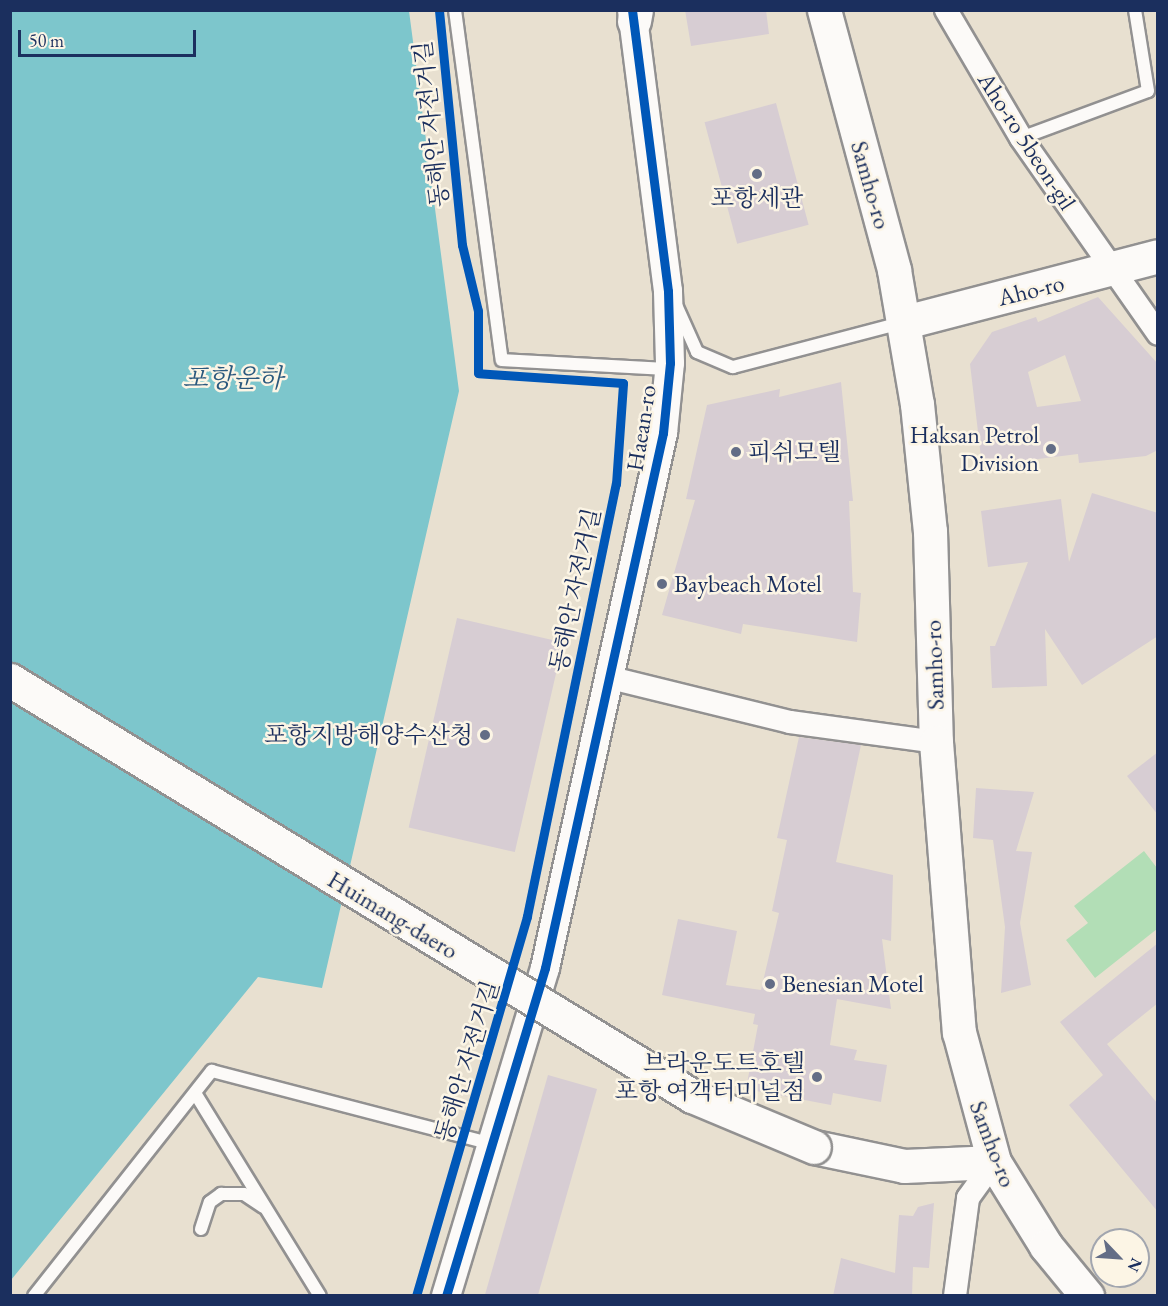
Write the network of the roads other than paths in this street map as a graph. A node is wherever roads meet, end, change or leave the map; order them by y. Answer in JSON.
{"nodes":[{"id":1,"x":455,"y":10,"type":"edge"},
{"id":2,"x":824,"y":10,"type":"edge"},
{"id":3,"x":946,"y":10,"type":"edge"},
{"id":4,"x":1135,"y":10,"type":"edge"},
{"id":5,"x":632,"y":13,"type":"edge"},
{"id":6,"x":1021,"y":138,"type":"junction"},
{"id":7,"x":1158,"y":256,"type":"edge"},
{"id":8,"x":1110,"y":270,"type":"junction"},
{"id":9,"x":668,"y":291,"type":"junction"},
{"id":10,"x":905,"y":322,"type":"junction"},
{"id":11,"x":1158,"y":334,"type":"edge"},
{"id":12,"x":670,"y":369,"type":"junction"},
{"id":13,"x":611,"y":678,"type":"junction"},
{"id":14,"x":10,"y":680,"type":"edge"},
{"id":15,"x":936,"y":742,"type":"junction"},
{"id":16,"x":195,"y":1093,"type":"junction"},
{"id":17,"x":493,"y":1144,"type":"junction"},
{"id":18,"x":994,"y":1162,"type":"junction"},
{"id":19,"x":272,"y":1217,"type":"junction"},
{"id":20,"x":201,"y":1229,"type":"dead end"},
{"id":21,"x":34,"y":1296,"type":"edge"},
{"id":22,"x":320,"y":1296,"type":"edge"},
{"id":23,"x":446,"y":1296,"type":"edge"},
{"id":24,"x":955,"y":1296,"type":"edge"},
{"id":25,"x":1087,"y":1296,"type":"edge"}],
"edges":[{"from":1,"to":12,"type":"lane"},
{"from":2,"to":10,"type":"main road","name":"Samho-ro"},
{"from":3,"to":6,"type":"street","name":"Aho-ro 5beon-gil"},
{"from":4,"to":6,"type":"lane"},
{"from":5,"to":9,"type":"street","name":"Haean-ro"},
{"from":6,"to":8,"type":"street","name":"Aho-ro 5beon-gil"},
{"from":7,"to":8,"type":"main road","name":"Aho-ro"},
{"from":8,"to":10,"type":"main road","name":"Aho-ro"},
{"from":8,"to":11,"type":"street","name":"Aho-ro 5beon-gil"},
{"from":9,"to":10,"type":"lane"},
{"from":9,"to":12,"type":"street","name":"Haean-ro"},
{"from":10,"to":15,"type":"main road","name":"Samho-ro"},
{"from":12,"to":13,"type":"street","name":"Haean-ro"},
{"from":13,"to":15,"type":"street"},
{"from":13,"to":17,"type":"street","name":"Haean-ro"},
{"from":14,"to":18,"type":"main road","name":"Huimang-daero","bridge":true},
{"from":15,"to":18,"type":"main road","name":"Samho-ro"},
{"from":16,"to":17,"type":"lane"},
{"from":16,"to":19,"type":"lane"},
{"from":16,"to":21,"type":"lane"},
{"from":17,"to":23,"type":"street","name":"Haean-ro"},
{"from":18,"to":24,"type":"street"},
{"from":18,"to":25,"type":"main road","name":"Samho-ro"},
{"from":19,"to":20,"type":"lane"},
{"from":19,"to":22,"type":"lane"}]}
